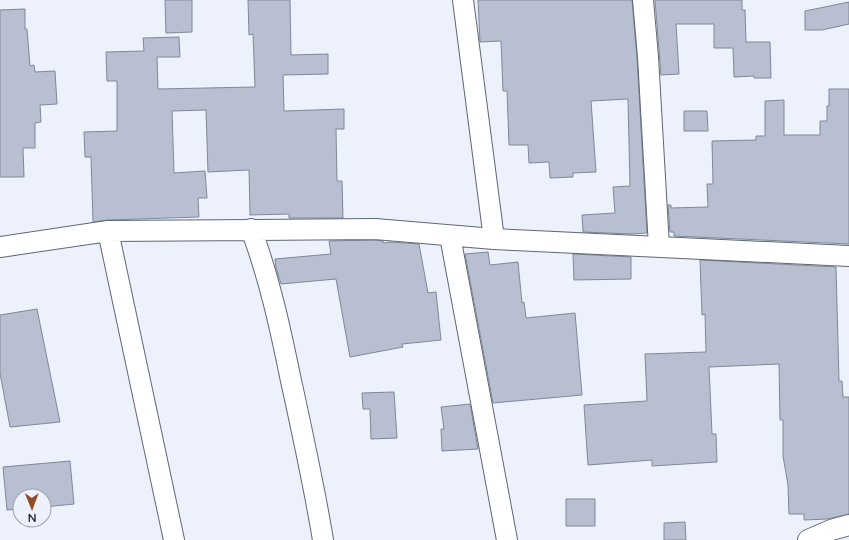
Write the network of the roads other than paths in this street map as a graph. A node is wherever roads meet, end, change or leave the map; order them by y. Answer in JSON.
{"nodes":[{"id":1,"x":464,"y":0,"type":"edge"},
{"id":2,"x":643,"y":0,"type":"edge"},
{"id":3,"x":252,"y":229,"type":"junction"},
{"id":4,"x":108,"y":231,"type":"junction"},
{"id":5,"x":450,"y":236,"type":"junction"},
{"id":6,"x":494,"y":239,"type":"junction"},
{"id":7,"x":0,"y":247,"type":"edge"},
{"id":8,"x":659,"y":247,"type":"junction"},
{"id":9,"x":849,"y":256,"type":"edge"},
{"id":10,"x":849,"y":525,"type":"edge"},
{"id":11,"x":174,"y":540,"type":"edge"},
{"id":12,"x":323,"y":540,"type":"edge"},
{"id":13,"x":507,"y":540,"type":"edge"},
{"id":14,"x":808,"y":540,"type":"edge"}],
"edges":[{"from":1,"to":6,"type":"street"},
{"from":2,"to":8,"type":"street"},
{"from":3,"to":4,"type":"street"},
{"from":3,"to":5,"type":"street"},
{"from":3,"to":12,"type":"street"},
{"from":4,"to":7,"type":"street"},
{"from":4,"to":11,"type":"street"},
{"from":5,"to":6,"type":"street"},
{"from":5,"to":13,"type":"street"},
{"from":6,"to":8,"type":"street"},
{"from":8,"to":9,"type":"street"},
{"from":10,"to":14,"type":"street"}]}
